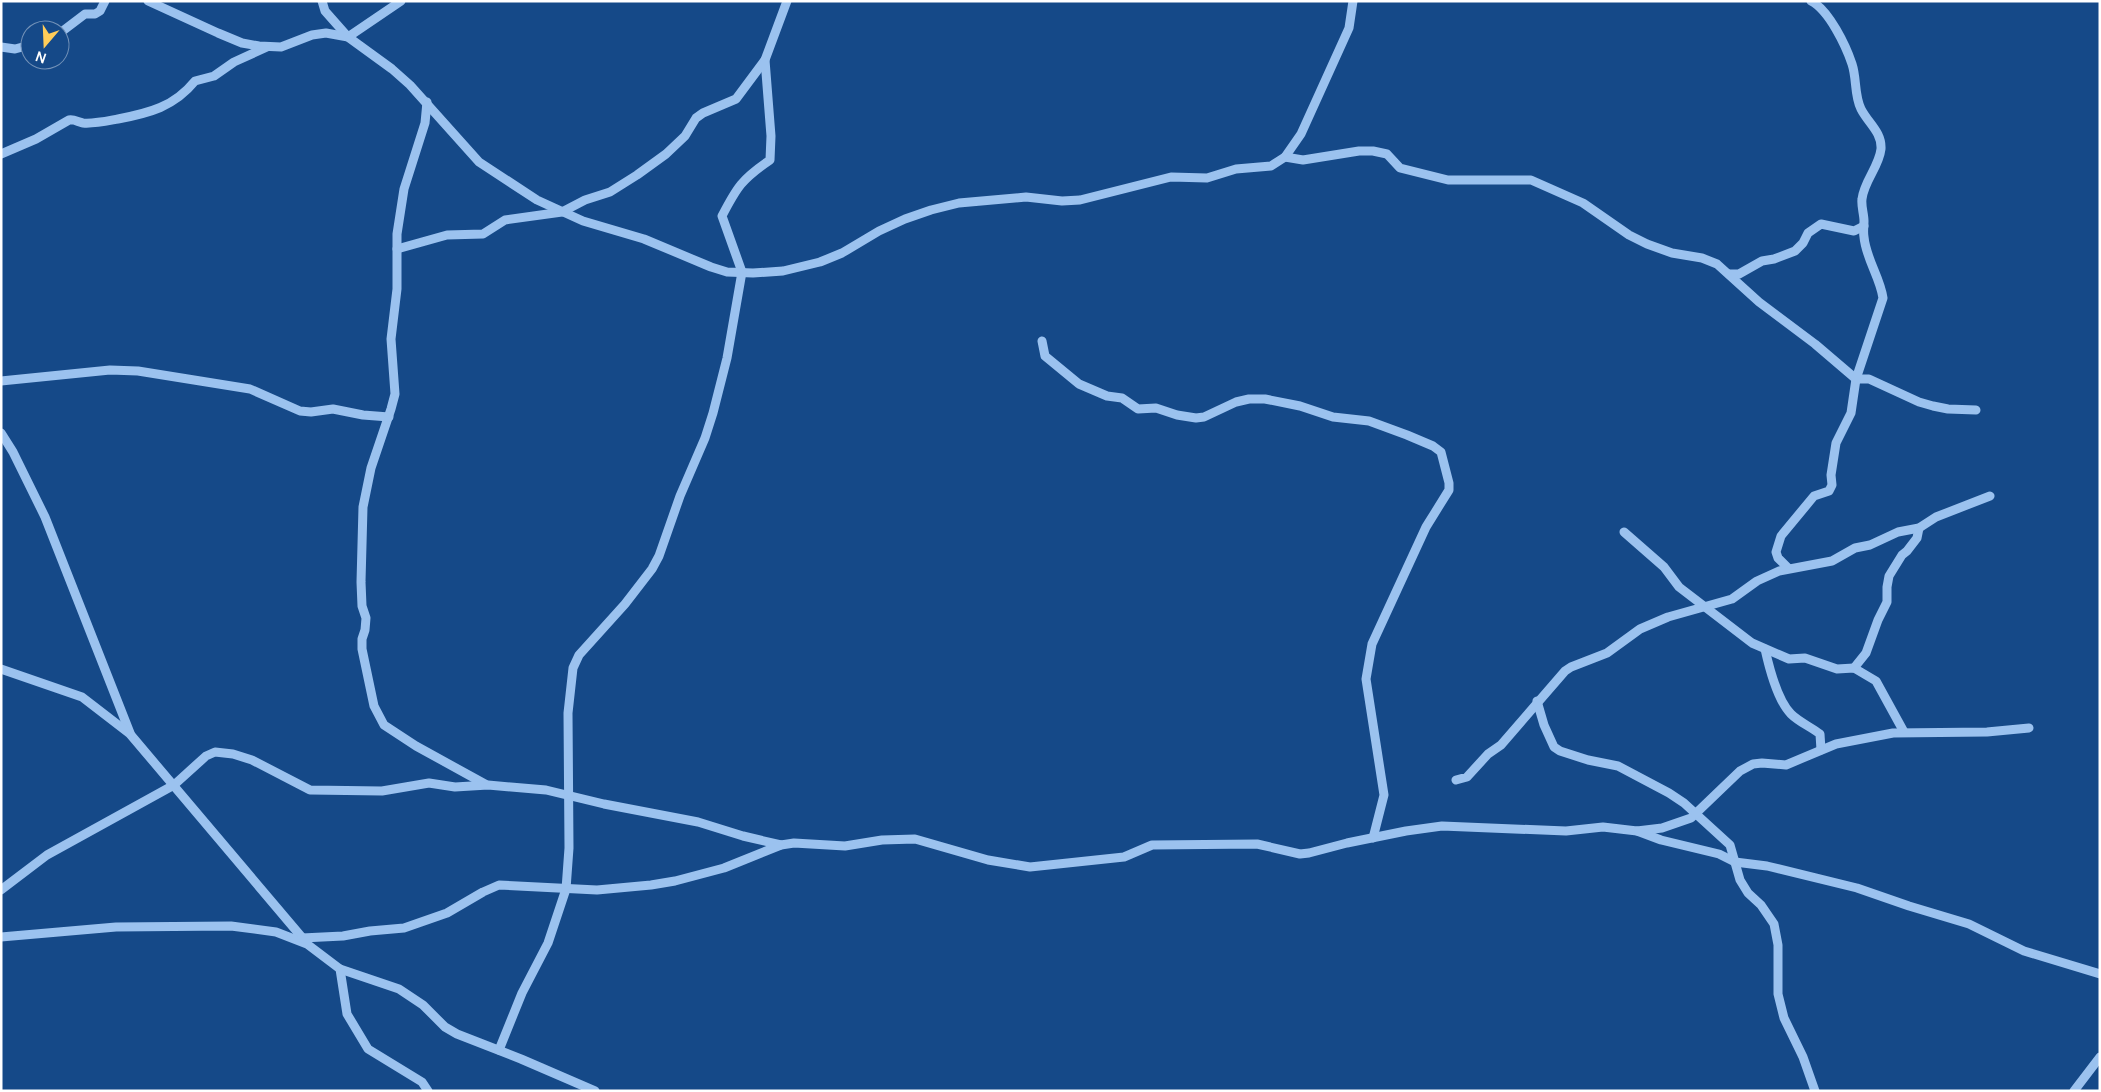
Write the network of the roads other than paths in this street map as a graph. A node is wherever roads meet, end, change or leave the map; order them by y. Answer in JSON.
{"nodes":[{"id":1,"x":105,"y":1,"type":"edge"},
{"id":2,"x":148,"y":1,"type":"edge"},
{"id":3,"x":322,"y":1,"type":"edge"},
{"id":4,"x":401,"y":1,"type":"edge"},
{"id":5,"x":787,"y":1,"type":"edge"},
{"id":6,"x":1353,"y":1,"type":"edge"},
{"id":7,"x":1811,"y":1,"type":"edge"},
{"id":8,"x":70,"y":25,"type":"edge"},
{"id":9,"x":348,"y":37,"type":"junction"},
{"id":10,"x":1,"y":47,"type":"edge"},
{"id":11,"x":267,"y":47,"type":"junction"},
{"id":12,"x":20,"y":48,"type":"edge"},
{"id":13,"x":765,"y":60,"type":"junction"},
{"id":14,"x":427,"y":102,"type":"junction"},
{"id":15,"x":1,"y":154,"type":"edge"},
{"id":16,"x":1285,"y":157,"type":"junction"},
{"id":17,"x":562,"y":212,"type":"junction"},
{"id":18,"x":1864,"y":226,"type":"junction"},
{"id":19,"x":397,"y":249,"type":"junction"},
{"id":20,"x":742,"y":272,"type":"junction"},
{"id":21,"x":1729,"y":274,"type":"junction"},
{"id":22,"x":1042,"y":341,"type":"dead end"},
{"id":23,"x":1856,"y":379,"type":"junction"},
{"id":24,"x":1,"y":381,"type":"edge"},
{"id":25,"x":1976,"y":410,"type":"dead end"},
{"id":26,"x":389,"y":417,"type":"junction"},
{"id":27,"x":1,"y":433,"type":"edge"},
{"id":28,"x":1990,"y":496,"type":"dead end"},
{"id":29,"x":1919,"y":528,"type":"junction"},
{"id":30,"x":1624,"y":532,"type":"dead end"},
{"id":31,"x":1788,"y":568,"type":"junction"},
{"id":32,"x":1705,"y":608,"type":"junction"},
{"id":33,"x":1764,"y":649,"type":"junction"},
{"id":34,"x":1854,"y":668,"type":"junction"},
{"id":35,"x":1,"y":669,"type":"edge"},
{"id":36,"x":1537,"y":701,"type":"junction"},
{"id":37,"x":2029,"y":728,"type":"dead end"},
{"id":38,"x":1904,"y":732,"type":"junction"},
{"id":39,"x":130,"y":734,"type":"junction"},
{"id":40,"x":1821,"y":750,"type":"junction"},
{"id":41,"x":1456,"y":780,"type":"dead end"},
{"id":42,"x":174,"y":785,"type":"junction"},
{"id":43,"x":488,"y":785,"type":"junction"},
{"id":44,"x":568,"y":796,"type":"junction"},
{"id":45,"x":1695,"y":814,"type":"junction"},
{"id":46,"x":1637,"y":831,"type":"junction"},
{"id":47,"x":1373,"y":838,"type":"junction"},
{"id":48,"x":781,"y":845,"type":"junction"},
{"id":49,"x":1735,"y":862,"type":"junction"},
{"id":50,"x":566,"y":889,"type":"junction"},
{"id":51,"x":1,"y":890,"type":"edge"},
{"id":52,"x":1,"y":937,"type":"edge"},
{"id":53,"x":305,"y":941,"type":"junction"},
{"id":54,"x":340,"y":968,"type":"junction"},
{"id":55,"x":2100,"y":974,"type":"edge"},
{"id":56,"x":499,"y":1050,"type":"junction"},
{"id":57,"x":2100,"y":1057,"type":"edge"},
{"id":58,"x":422,"y":1082,"type":"junction"},
{"id":59,"x":415,"y":1091,"type":"edge"},
{"id":60,"x":428,"y":1091,"type":"edge"},
{"id":61,"x":595,"y":1091,"type":"edge"},
{"id":62,"x":1815,"y":1091,"type":"edge"},
{"id":63,"x":2074,"y":1091,"type":"edge"}],
"edges":[{"from":1,"to":8,"type":"street"},
{"from":2,"to":11,"type":"street"},
{"from":3,"to":9,"type":"street"},
{"from":4,"to":9,"type":"street"},
{"from":5,"to":13,"type":"street"},
{"from":6,"to":16,"type":"street"},
{"from":7,"to":18,"type":"street"},
{"from":9,"to":11,"type":"street"},
{"from":9,"to":14,"type":"street"},
{"from":10,"to":12,"type":"street"},
{"from":11,"to":15,"type":"street"},
{"from":13,"to":17,"type":"street"},
{"from":13,"to":20,"type":"street"},
{"from":14,"to":17,"type":"street"},
{"from":14,"to":19,"type":"street"},
{"from":16,"to":20,"type":"street"},
{"from":16,"to":21,"type":"street"},
{"from":17,"to":19,"type":"street"},
{"from":17,"to":20,"type":"street"},
{"from":18,"to":21,"type":"street"},
{"from":18,"to":23,"type":"street"},
{"from":19,"to":26,"type":"street"},
{"from":20,"to":44,"type":"street"},
{"from":21,"to":23,"type":"street"},
{"from":22,"to":47,"type":"street"},
{"from":23,"to":25,"type":"street"},
{"from":23,"to":31,"type":"street"},
{"from":24,"to":26,"type":"street"},
{"from":26,"to":43,"type":"street"},
{"from":27,"to":39,"type":"street"},
{"from":28,"to":29,"type":"street"},
{"from":29,"to":31,"type":"street"},
{"from":29,"to":34,"type":"street"},
{"from":30,"to":32,"type":"street"},
{"from":31,"to":32,"type":"street"},
{"from":32,"to":33,"type":"street"},
{"from":32,"to":36,"type":"street"},
{"from":33,"to":34,"type":"street"},
{"from":33,"to":40,"type":"street"},
{"from":34,"to":38,"type":"street"},
{"from":35,"to":39,"type":"street"},
{"from":36,"to":41,"type":"street"},
{"from":36,"to":45,"type":"street"},
{"from":37,"to":38,"type":"street"},
{"from":38,"to":40,"type":"street"},
{"from":39,"to":42,"type":"street"},
{"from":40,"to":45,"type":"street"},
{"from":42,"to":43,"type":"street"},
{"from":42,"to":51,"type":"street"},
{"from":42,"to":53,"type":"street"},
{"from":43,"to":44,"type":"street"},
{"from":44,"to":48,"type":"street"},
{"from":44,"to":50,"type":"street"},
{"from":45,"to":46,"type":"street"},
{"from":45,"to":49,"type":"street"},
{"from":46,"to":47,"type":"street"},
{"from":46,"to":49,"type":"street"},
{"from":47,"to":48,"type":"street"},
{"from":48,"to":50,"type":"street"},
{"from":49,"to":55,"type":"street"},
{"from":49,"to":62,"type":"street"},
{"from":50,"to":53,"type":"street"},
{"from":50,"to":56,"type":"street"},
{"from":52,"to":53,"type":"street"},
{"from":53,"to":54,"type":"street"},
{"from":54,"to":56,"type":"street"},
{"from":54,"to":58,"type":"street"},
{"from":56,"to":61,"type":"street"},
{"from":57,"to":63,"type":"street"},
{"from":58,"to":59,"type":"street"},
{"from":58,"to":60,"type":"street"}]}
